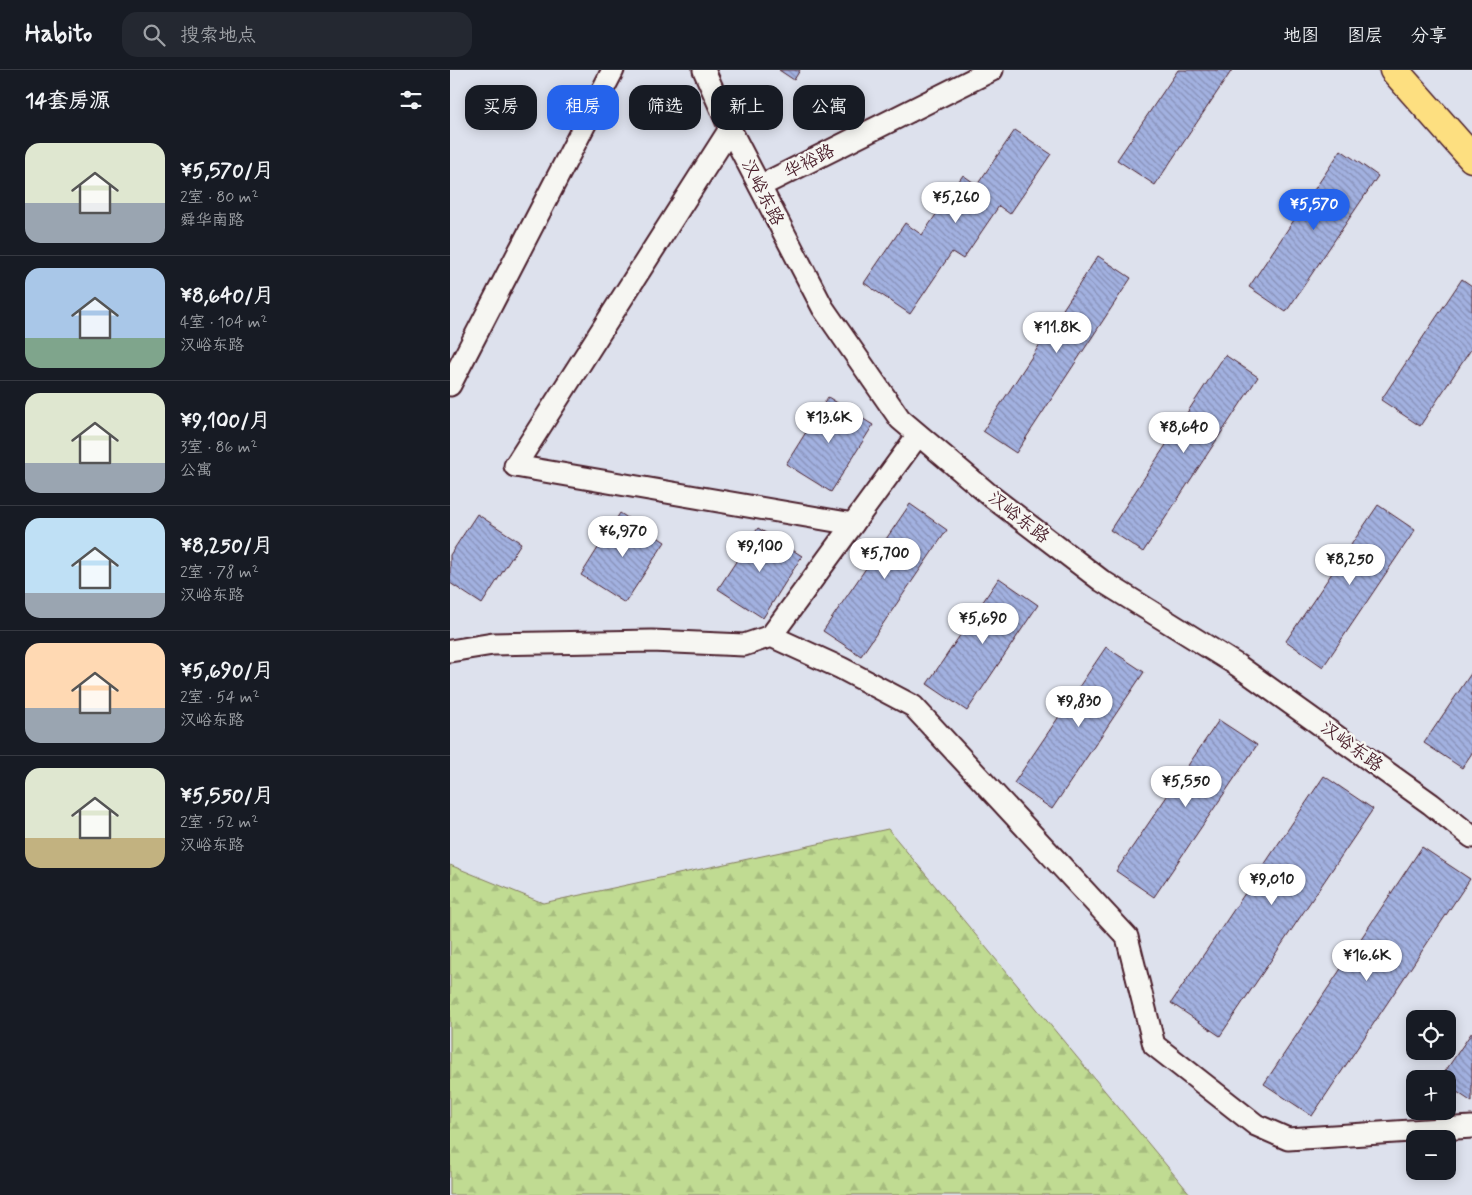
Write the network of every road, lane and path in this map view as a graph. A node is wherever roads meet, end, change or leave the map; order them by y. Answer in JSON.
{"nodes":[{"id":1,"x":612,"y":70,"type":"edge"},
{"id":2,"x":704,"y":70,"type":"edge"},
{"id":3,"x":992,"y":70,"type":"edge"},
{"id":4,"x":1394,"y":70,"type":"edge"},
{"id":5,"x":711,"y":86,"type":"edge"},
{"id":6,"x":729,"y":130,"type":"edge"},
{"id":7,"x":731,"y":130,"type":"edge"},
{"id":8,"x":1472,"y":158,"type":"edge"},
{"id":9,"x":760,"y":186,"type":"junction"},
{"id":10,"x":450,"y":385,"type":"edge"},
{"id":11,"x":918,"y":435,"type":"junction"},
{"id":12,"x":853,"y":524,"type":"junction"},
{"id":13,"x":772,"y":636,"type":"junction"},
{"id":14,"x":450,"y":650,"type":"edge"},
{"id":15,"x":1472,"y":837,"type":"edge"},
{"id":16,"x":1472,"y":1127,"type":"edge"}],
"edges":[{"from":1,"to":10,"type":"street"},
{"from":2,"to":5,"type":"street","name":"汉峪东路"},
{"from":3,"to":9,"type":"street","name":"华裕路"},
{"from":4,"to":8,"type":"main road"},
{"from":6,"to":12,"type":"street"},
{"from":7,"to":9,"type":"street","name":"汉峪东路"},
{"from":9,"to":11,"type":"street","name":"汉峪东路"},
{"from":11,"to":12,"type":"street"},
{"from":11,"to":15,"type":"street","name":"汉峪东路"},
{"from":12,"to":13,"type":"street"},
{"from":13,"to":14,"type":"street"},
{"from":13,"to":16,"type":"street"}]}
